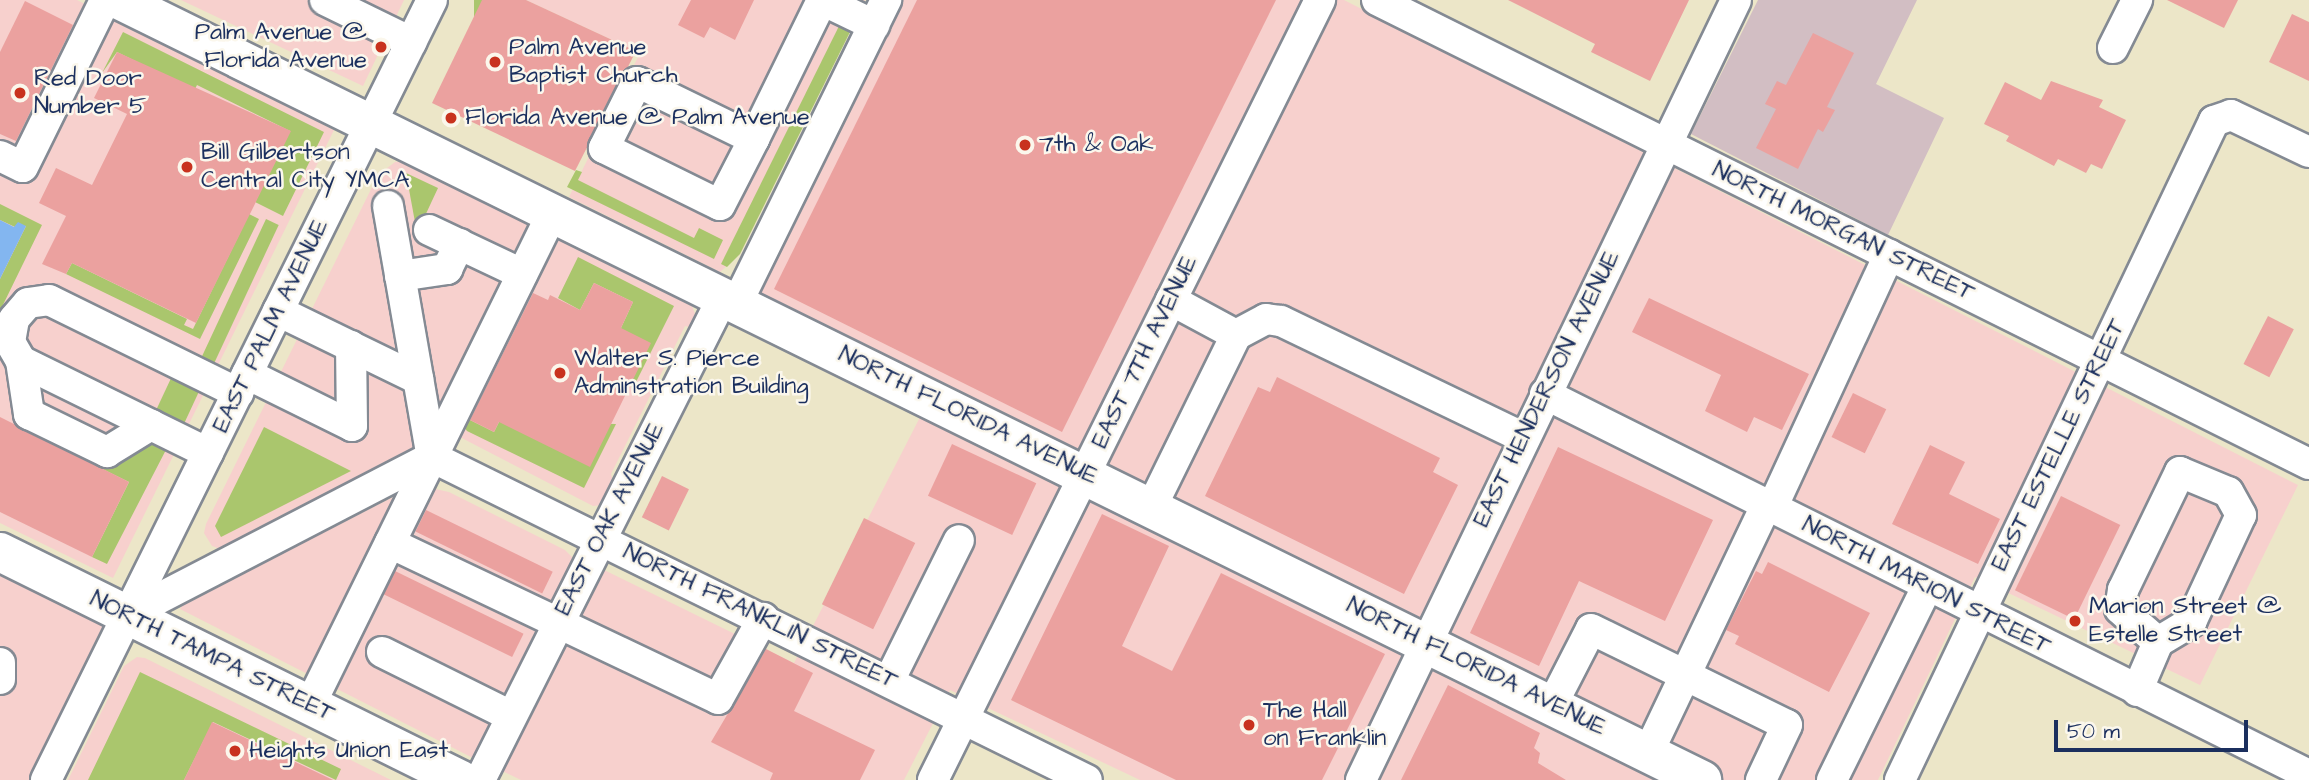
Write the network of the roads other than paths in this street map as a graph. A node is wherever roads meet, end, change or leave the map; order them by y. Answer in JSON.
{"nodes":[{"id":1,"x":105,"y":0,"type":"edge"},
{"id":2,"x":119,"y":0,"type":"edge"},
{"id":3,"x":325,"y":0,"type":"edge"},
{"id":4,"x":432,"y":0,"type":"edge"},
{"id":5,"x":822,"y":0,"type":"edge"},
{"id":6,"x":1320,"y":0,"type":"edge"},
{"id":7,"x":1377,"y":0,"type":"edge"},
{"id":8,"x":1736,"y":0,"type":"edge"},
{"id":9,"x":2137,"y":0,"type":"edge"},
{"id":10,"x":880,"y":13,"type":"edge"},
{"id":11,"x":411,"y":42,"type":"junction"},
{"id":12,"x":2113,"y":48,"type":"dead end"},
{"id":13,"x":370,"y":127,"type":"junction"},
{"id":14,"x":754,"y":139,"type":"junction"},
{"id":15,"x":1665,"y":145,"type":"junction"},
{"id":16,"x":2309,"y":152,"type":"edge"},
{"id":17,"x":0,"y":156,"type":"edge"},
{"id":18,"x":388,"y":206,"type":"dead end"},
{"id":19,"x":552,"y":214,"type":"junction"},
{"id":20,"x":429,"y":230,"type":"dead end"},
{"id":21,"x":459,"y":244,"type":"junction"},
{"id":22,"x":1889,"y":255,"type":"junction"},
{"id":23,"x":522,"y":274,"type":"junction"},
{"id":24,"x":400,"y":276,"type":"junction"},
{"id":25,"x":730,"y":300,"type":"junction"},
{"id":26,"x":1171,"y":300,"type":"junction"},
{"id":27,"x":278,"y":311,"type":"junction"},
{"id":28,"x":1236,"y":335,"type":"junction"},
{"id":29,"x":351,"y":346,"type":"junction"},
{"id":30,"x":2100,"y":359,"type":"junction"},
{"id":31,"x":21,"y":361,"type":"junction"},
{"id":32,"x":418,"y":379,"type":"junction"},
{"id":33,"x":242,"y":384,"type":"junction"},
{"id":34,"x":1545,"y":394,"type":"junction"},
{"id":35,"x":150,"y":425,"type":"junction"},
{"id":36,"x":1524,"y":438,"type":"junction"},
{"id":37,"x":208,"y":453,"type":"junction"},
{"id":38,"x":432,"y":457,"type":"junction"},
{"id":39,"x":2309,"y":464,"type":"edge"},
{"id":40,"x":1085,"y":473,"type":"junction"},
{"id":41,"x":1152,"y":506,"type":"junction"},
{"id":42,"x":1769,"y":507,"type":"junction"},
{"id":43,"x":599,"y":537,"type":"junction"},
{"id":44,"x":959,"y":540,"type":"dead end"},
{"id":45,"x":390,"y":543,"type":"junction"},
{"id":46,"x":0,"y":552,"type":"edge"},
{"id":47,"x":1927,"y":587,"type":"junction"},
{"id":48,"x":1978,"y":613,"type":"junction"},
{"id":49,"x":127,"y":615,"type":"junction"},
{"id":50,"x":762,"y":618,"type":"junction"},
{"id":51,"x":557,"y":622,"type":"junction"},
{"id":52,"x":1425,"y":642,"type":"junction"},
{"id":53,"x":2158,"y":642,"type":"junction"},
{"id":54,"x":382,"y":652,"type":"dead end"},
{"id":55,"x":0,"y":663,"type":"edge"},
{"id":56,"x":1685,"y":675,"type":"junction"},
{"id":57,"x":0,"y":680,"type":"edge"},
{"id":58,"x":889,"y":681,"type":"junction"},
{"id":59,"x":2137,"y":691,"type":"junction"},
{"id":60,"x":310,"y":705,"type":"junction"},
{"id":61,"x":1552,"y":705,"type":"junction"},
{"id":62,"x":511,"y":716,"type":"junction"},
{"id":63,"x":963,"y":718,"type":"junction"},
{"id":64,"x":1648,"y":753,"type":"junction"},
{"id":65,"x":2309,"y":775,"type":"edge"},
{"id":66,"x":46,"y":780,"type":"edge"},
{"id":67,"x":461,"y":780,"type":"edge"},
{"id":68,"x":480,"y":780,"type":"edge"},
{"id":69,"x":933,"y":780,"type":"edge"},
{"id":70,"x":1087,"y":780,"type":"edge"},
{"id":71,"x":1361,"y":780,"type":"edge"},
{"id":72,"x":1702,"y":780,"type":"edge"},
{"id":73,"x":1761,"y":780,"type":"edge"},
{"id":74,"x":1832,"y":780,"type":"edge"},
{"id":75,"x":1900,"y":780,"type":"edge"}],
"edges":[{"from":1,"to":17,"type":"street"},
{"from":2,"to":13,"type":"main road","name":"NORTH FLORIDA AVENUE"},
{"from":3,"to":11,"type":"street"},
{"from":4,"to":11,"type":"street","name":"EAST PALM AVENUE"},
{"from":5,"to":10,"type":"street"},
{"from":5,"to":14,"type":"street"},
{"from":6,"to":26,"type":"street","name":"EAST 7TH AVENUE"},
{"from":7,"to":15,"type":"street","name":"NORTH MORGAN STREET"},
{"from":8,"to":15,"type":"street","name":"EAST HENDERSON AVENUE"},
{"from":9,"to":12,"type":"street"},
{"from":10,"to":25,"type":"street","name":"EAST OAK AVENUE"},
{"from":11,"to":13,"type":"street","name":"EAST PALM AVENUE"},
{"from":13,"to":19,"type":"main road","name":"NORTH FLORIDA AVENUE"},
{"from":13,"to":27,"type":"street","name":"EAST PALM AVENUE"},
{"from":14,"to":14,"type":"street"},
{"from":15,"to":22,"type":"street","name":"NORTH MORGAN STREET"},
{"from":15,"to":34,"type":"street","name":"EAST HENDERSON AVENUE"},
{"from":16,"to":30,"type":"street","name":"EAST ESTELLE STREET"},
{"from":18,"to":24,"type":"street"},
{"from":19,"to":23,"type":"street"},
{"from":19,"to":25,"type":"main road","name":"NORTH FLORIDA AVENUE"},
{"from":20,"to":21,"type":"street"},
{"from":21,"to":23,"type":"street"},
{"from":21,"to":24,"type":"street"},
{"from":22,"to":30,"type":"street","name":"NORTH MORGAN STREET"},
{"from":22,"to":42,"type":"street"},
{"from":23,"to":38,"type":"street"},
{"from":24,"to":32,"type":"street"},
{"from":25,"to":40,"type":"main road","name":"NORTH FLORIDA AVENUE"},
{"from":25,"to":43,"type":"street","name":"EAST OAK AVENUE"},
{"from":26,"to":28,"type":"street"},
{"from":26,"to":40,"type":"street","name":"EAST 7TH AVENUE"},
{"from":27,"to":29,"type":"street"},
{"from":27,"to":33,"type":"street","name":"EAST PALM AVENUE"},
{"from":28,"to":36,"type":"street"},
{"from":28,"to":41,"type":"street"},
{"from":29,"to":32,"type":"street"},
{"from":29,"to":33,"type":"street"},
{"from":30,"to":39,"type":"street","name":"NORTH MORGAN STREET"},
{"from":30,"to":48,"type":"street","name":"EAST ESTELLE STREET"},
{"from":31,"to":33,"type":"street"},
{"from":31,"to":35,"type":"street"},
{"from":31,"to":35,"type":"street"},
{"from":32,"to":38,"type":"street"},
{"from":33,"to":37,"type":"street","name":"EAST PALM AVENUE"},
{"from":34,"to":36,"type":"street","name":"EAST HENDERSON AVENUE"},
{"from":34,"to":42,"type":"street","name":"NORTH MARION STREET"},
{"from":35,"to":37,"type":"street"},
{"from":36,"to":52,"type":"street","name":"EAST HENDERSON AVENUE"},
{"from":37,"to":49,"type":"street","name":"EAST PALM AVENUE"},
{"from":38,"to":43,"type":"street","name":"NORTH FRANKLIN STREET"},
{"from":38,"to":45,"type":"street"},
{"from":38,"to":49,"type":"street"},
{"from":40,"to":41,"type":"main road","name":"NORTH FLORIDA AVENUE"},
{"from":40,"to":63,"type":"street","name":"EAST 7TH AVENUE"},
{"from":41,"to":52,"type":"main road","name":"NORTH FLORIDA AVENUE"},
{"from":42,"to":47,"type":"street","name":"NORTH MARION STREET"},
{"from":42,"to":56,"type":"street"},
{"from":43,"to":50,"type":"street","name":"NORTH FRANKLIN STREET"},
{"from":43,"to":51,"type":"street","name":"EAST OAK AVENUE"},
{"from":44,"to":58,"type":"street"},
{"from":45,"to":51,"type":"street"},
{"from":45,"to":60,"type":"street"},
{"from":46,"to":49,"type":"main road","name":"NORTH TAMPA STREET"},
{"from":47,"to":48,"type":"street","name":"NORTH MARION STREET"},
{"from":47,"to":74,"type":"street"},
{"from":48,"to":59,"type":"street","name":"NORTH MARION STREET"},
{"from":48,"to":75,"type":"street","name":"EAST ESTELLE STREET"},
{"from":49,"to":60,"type":"main road","name":"NORTH TAMPA STREET"},
{"from":49,"to":66,"type":"street","name":"EAST PALM AVENUE"},
{"from":50,"to":51,"type":"street"},
{"from":50,"to":58,"type":"street","name":"NORTH FRANKLIN STREET"},
{"from":51,"to":62,"type":"street","name":"EAST OAK AVENUE"},
{"from":52,"to":61,"type":"main road","name":"NORTH FLORIDA AVENUE"},
{"from":52,"to":71,"type":"street","name":"EAST HENDERSON AVENUE"},
{"from":53,"to":53,"type":"street"},
{"from":53,"to":59,"type":"street"},
{"from":54,"to":62,"type":"street"},
{"from":55,"to":57,"type":"street"},
{"from":56,"to":61,"type":"street"},
{"from":56,"to":64,"type":"street"},
{"from":56,"to":73,"type":"street"},
{"from":58,"to":63,"type":"street","name":"NORTH FRANKLIN STREET"},
{"from":59,"to":65,"type":"street","name":"NORTH MARION STREET"},
{"from":60,"to":67,"type":"main road","name":"NORTH TAMPA STREET"},
{"from":61,"to":64,"type":"main road","name":"NORTH FLORIDA AVENUE"},
{"from":62,"to":68,"type":"street","name":"EAST OAK AVENUE"},
{"from":63,"to":69,"type":"street","name":"EAST 7TH AVENUE"},
{"from":63,"to":70,"type":"street","name":"NORTH FRANKLIN STREET"},
{"from":64,"to":72,"type":"main road","name":"NORTH FLORIDA AVENUE"}]}
